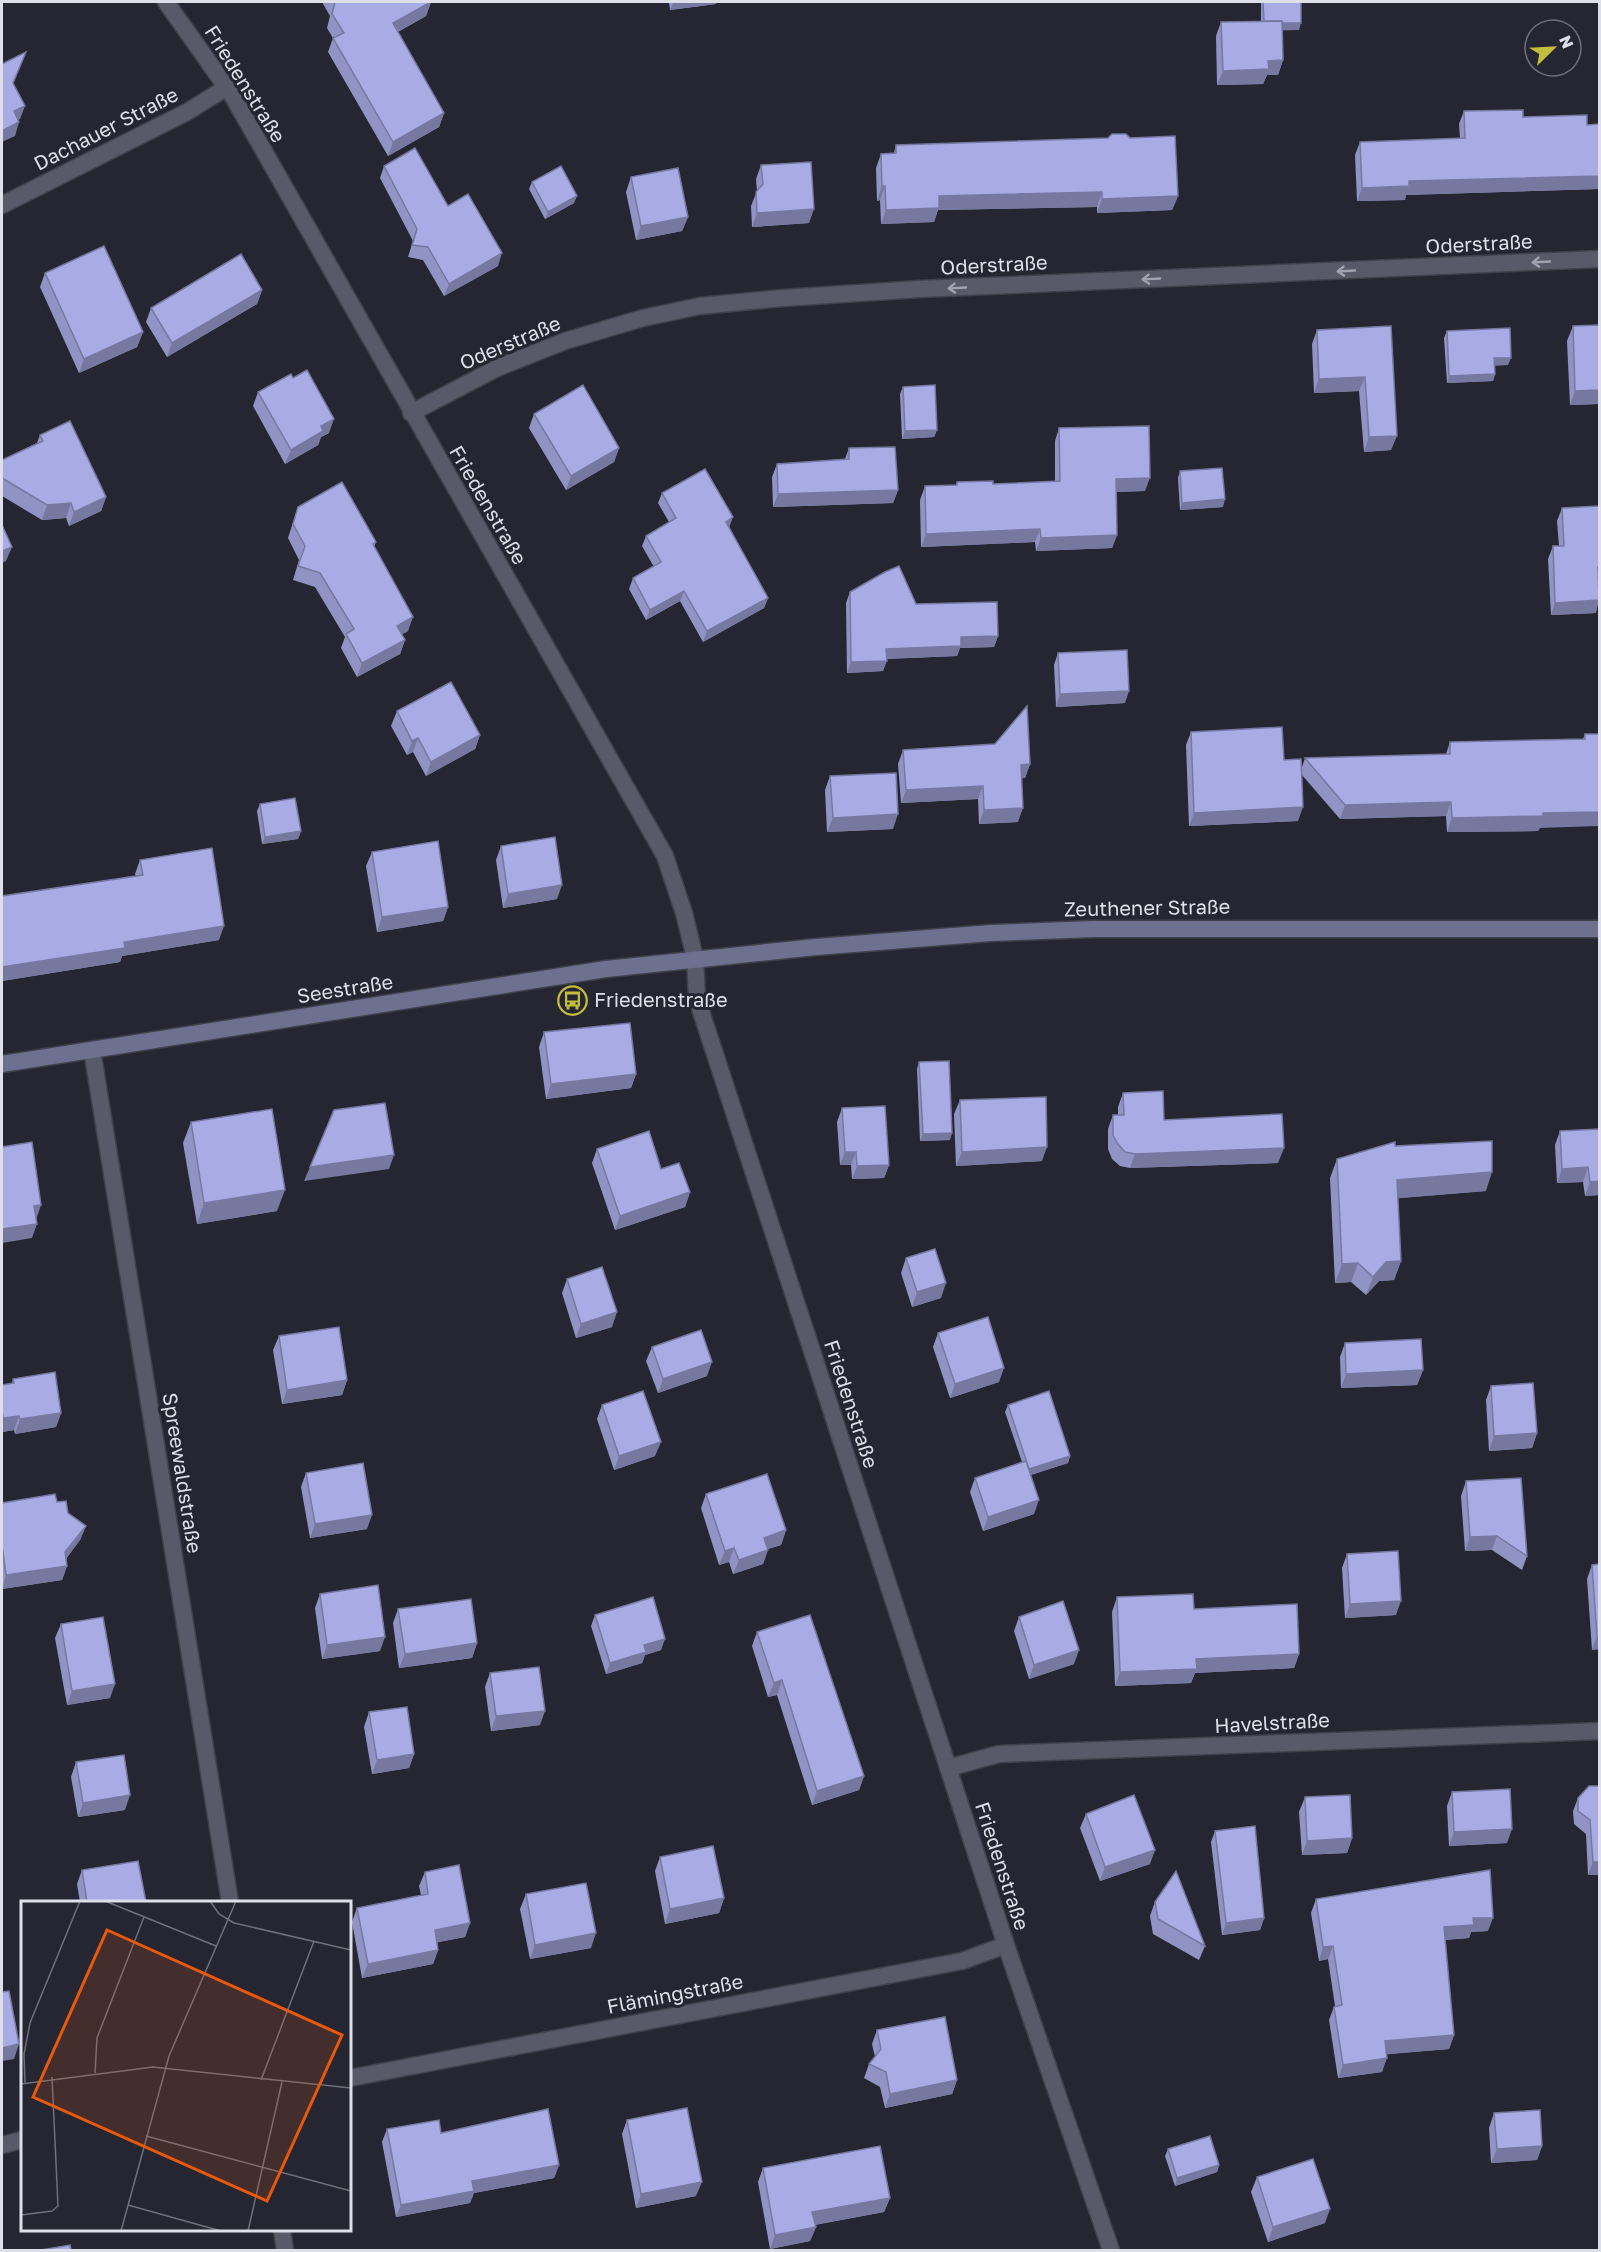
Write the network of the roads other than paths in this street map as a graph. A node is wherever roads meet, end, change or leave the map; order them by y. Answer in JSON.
{"nodes":[{"id":1,"x":166,"y":2,"type":"edge"},
{"id":2,"x":227,"y":87,"type":"junction"},
{"id":3,"x":2,"y":205,"type":"edge"},
{"id":4,"x":1599,"y":259,"type":"edge"},
{"id":5,"x":411,"y":413,"type":"junction"},
{"id":6,"x":1599,"y":929,"type":"edge"},
{"id":7,"x":695,"y":958,"type":"junction"},
{"id":8,"x":92,"y":1050,"type":"junction"},
{"id":9,"x":2,"y":1064,"type":"edge"},
{"id":10,"x":1599,"y":1731,"type":"edge"},
{"id":11,"x":948,"y":1768,"type":"junction"},
{"id":12,"x":230,"y":1901,"type":"edge"},
{"id":13,"x":1006,"y":1946,"type":"junction"},
{"id":14,"x":351,"y":2078,"type":"edge"},
{"id":15,"x":21,"y":2140,"type":"edge"},
{"id":16,"x":2,"y":2145,"type":"edge"},
{"id":17,"x":282,"y":2231,"type":"edge"},
{"id":18,"x":285,"y":2250,"type":"edge"},
{"id":19,"x":1111,"y":2250,"type":"edge"}],
"edges":[{"from":1,"to":2,"type":"street","name":"Friedenstraße"},
{"from":2,"to":3,"type":"street","name":"Dachauer Straße"},
{"from":2,"to":5,"type":"street","name":"Friedenstraße"},
{"from":4,"to":5,"type":"street","name":"Oderstraße","one_way":true},
{"from":5,"to":7,"type":"street","name":"Friedenstraße"},
{"from":6,"to":7,"type":"main road","name":"Zeuthener Straße"},
{"from":7,"to":8,"type":"main road","name":"Seestraße"},
{"from":7,"to":11,"type":"street","name":"Friedenstraße"},
{"from":8,"to":9,"type":"main road","name":"Seestraße"},
{"from":8,"to":12,"type":"street","name":"Spreewaldstraße"},
{"from":10,"to":11,"type":"street","name":"Havelstraße"},
{"from":11,"to":13,"type":"street","name":"Friedenstraße"},
{"from":13,"to":14,"type":"street","name":"Flämingstraße"},
{"from":13,"to":19,"type":"street","name":"Friedenstraße"},
{"from":15,"to":16,"type":"street"},
{"from":17,"to":18,"type":"street"}]}
